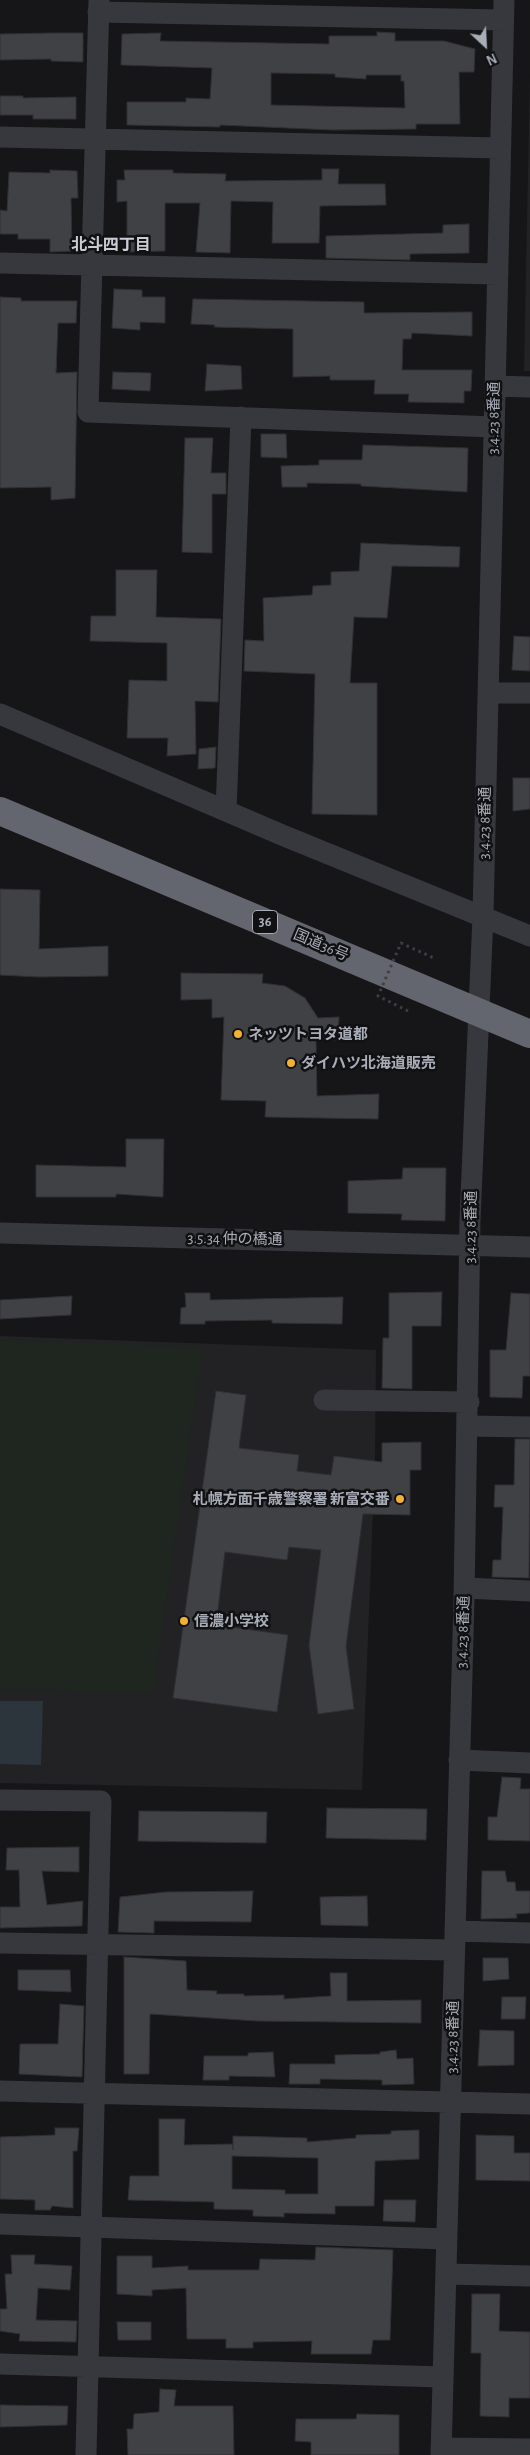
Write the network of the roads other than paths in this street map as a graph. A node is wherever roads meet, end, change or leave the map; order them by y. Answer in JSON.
{"nodes":[{"id":1,"x":99,"y":6,"type":"edge"},
{"id":2,"x":503,"y":10,"type":"edge"},
{"id":3,"x":0,"y":137,"type":"edge"},
{"id":4,"x":95,"y":140,"type":"junction"},
{"id":5,"x":500,"y":148,"type":"junction"},
{"id":6,"x":0,"y":263,"type":"edge"},
{"id":7,"x":92,"y":266,"type":"junction"},
{"id":8,"x":498,"y":274,"type":"junction"},
{"id":9,"x":495,"y":386,"type":"junction"},
{"id":10,"x":530,"y":387,"type":"edge"},
{"id":11,"x":241,"y":417,"type":"junction"},
{"id":12,"x":494,"y":427,"type":"junction"},
{"id":13,"x":488,"y":693,"type":"junction"},
{"id":14,"x":530,"y":693,"type":"edge"},
{"id":15,"x":0,"y":714,"type":"edge"},
{"id":16,"x":0,"y":811,"type":"edge"},
{"id":17,"x":226,"y":811,"type":"junction"},
{"id":18,"x":483,"y":916,"type":"junction"},
{"id":19,"x":530,"y":936,"type":"edge"},
{"id":20,"x":478,"y":1011,"type":"junction"},
{"id":21,"x":530,"y":1034,"type":"edge"},
{"id":22,"x":0,"y":1233,"type":"edge"},
{"id":23,"x":470,"y":1244,"type":"junction"},
{"id":24,"x":530,"y":1247,"type":"edge"},
{"id":25,"x":324,"y":1400,"type":"dead end"},
{"id":26,"x":469,"y":1402,"type":"junction"},
{"id":27,"x":468,"y":1426,"type":"junction"},
{"id":28,"x":530,"y":1427,"type":"edge"},
{"id":29,"x":464,"y":1588,"type":"junction"},
{"id":30,"x":530,"y":1591,"type":"edge"},
{"id":31,"x":459,"y":1760,"type":"junction"},
{"id":32,"x":530,"y":1763,"type":"edge"},
{"id":33,"x":0,"y":1800,"type":"edge"},
{"id":34,"x":530,"y":1932,"type":"edge"},
{"id":35,"x":455,"y":1940,"type":"junction"},
{"id":36,"x":0,"y":1943,"type":"edge"},
{"id":37,"x":98,"y":1945,"type":"junction"},
{"id":38,"x":0,"y":2091,"type":"edge"},
{"id":39,"x":94,"y":2093,"type":"junction"},
{"id":40,"x":451,"y":2102,"type":"junction"},
{"id":41,"x":530,"y":2104,"type":"edge"},
{"id":42,"x":0,"y":2224,"type":"edge"},
{"id":43,"x":91,"y":2226,"type":"junction"},
{"id":44,"x":447,"y":2238,"type":"junction"},
{"id":45,"x":446,"y":2274,"type":"junction"},
{"id":46,"x":530,"y":2276,"type":"edge"},
{"id":47,"x":0,"y":2364,"type":"edge"},
{"id":48,"x":88,"y":2367,"type":"junction"},
{"id":49,"x":443,"y":2377,"type":"junction"},
{"id":50,"x":530,"y":2449,"type":"edge"},
{"id":51,"x":441,"y":2451,"type":"edge"},
{"id":52,"x":86,"y":2455,"type":"edge"}],
"edges":[{"from":1,"to":2,"type":"street"},
{"from":1,"to":4,"type":"street"},
{"from":2,"to":5,"type":"street","name":"3.4.23 8番通"},
{"from":3,"to":4,"type":"street"},
{"from":4,"to":5,"type":"street"},
{"from":4,"to":7,"type":"street"},
{"from":5,"to":8,"type":"street","name":"3.4.23 8番通"},
{"from":6,"to":7,"type":"street"},
{"from":7,"to":8,"type":"street"},
{"from":7,"to":11,"type":"street"},
{"from":8,"to":9,"type":"street","name":"3.4.23 8番通"},
{"from":9,"to":10,"type":"street"},
{"from":9,"to":12,"type":"street","name":"3.4.23 8番通"},
{"from":11,"to":12,"type":"street"},
{"from":11,"to":17,"type":"street"},
{"from":12,"to":13,"type":"street","name":"3.4.23 8番通"},
{"from":13,"to":14,"type":"street"},
{"from":13,"to":18,"type":"street","name":"3.4.23 8番通"},
{"from":15,"to":17,"type":"street"},
{"from":16,"to":20,"type":"highway","name":"国道36号","number":"36"},
{"from":17,"to":18,"type":"street"},
{"from":18,"to":19,"type":"street"},
{"from":18,"to":20,"type":"street","name":"3.4.23 8番通"},
{"from":20,"to":21,"type":"highway","name":"国道36号","number":"36"},
{"from":20,"to":23,"type":"street","name":"3.4.23 8番通"},
{"from":22,"to":23,"type":"street","name":"3.5.34 仲の橋通"},
{"from":23,"to":24,"type":"street","name":"3.5.34 仲の橋通"},
{"from":23,"to":26,"type":"street","name":"3.4.23 8番通"},
{"from":25,"to":26,"type":"street"},
{"from":26,"to":27,"type":"street","name":"3.4.23 8番通"},
{"from":27,"to":28,"type":"street"},
{"from":27,"to":29,"type":"street","name":"3.4.23 8番通"},
{"from":29,"to":30,"type":"street"},
{"from":29,"to":31,"type":"street","name":"3.4.23 8番通"},
{"from":31,"to":32,"type":"street"},
{"from":31,"to":35,"type":"street","name":"3.4.23 8番通"},
{"from":33,"to":37,"type":"street"},
{"from":34,"to":35,"type":"street"},
{"from":35,"to":37,"type":"street"},
{"from":35,"to":40,"type":"street","name":"3.4.23 8番通"},
{"from":36,"to":37,"type":"street"},
{"from":37,"to":39,"type":"street"},
{"from":38,"to":39,"type":"street"},
{"from":39,"to":40,"type":"street"},
{"from":39,"to":43,"type":"street"},
{"from":40,"to":41,"type":"street"},
{"from":40,"to":44,"type":"street","name":"3.4.23 8番通"},
{"from":42,"to":43,"type":"street"},
{"from":43,"to":44,"type":"street"},
{"from":43,"to":48,"type":"street"},
{"from":44,"to":45,"type":"street","name":"3.4.23 8番通"},
{"from":45,"to":46,"type":"street"},
{"from":45,"to":49,"type":"street","name":"3.4.23 8番通"},
{"from":47,"to":48,"type":"street"},
{"from":48,"to":49,"type":"street"},
{"from":48,"to":52,"type":"street"},
{"from":49,"to":51,"type":"street","name":"3.4.23 8番通"},
{"from":50,"to":51,"type":"street"}]}
